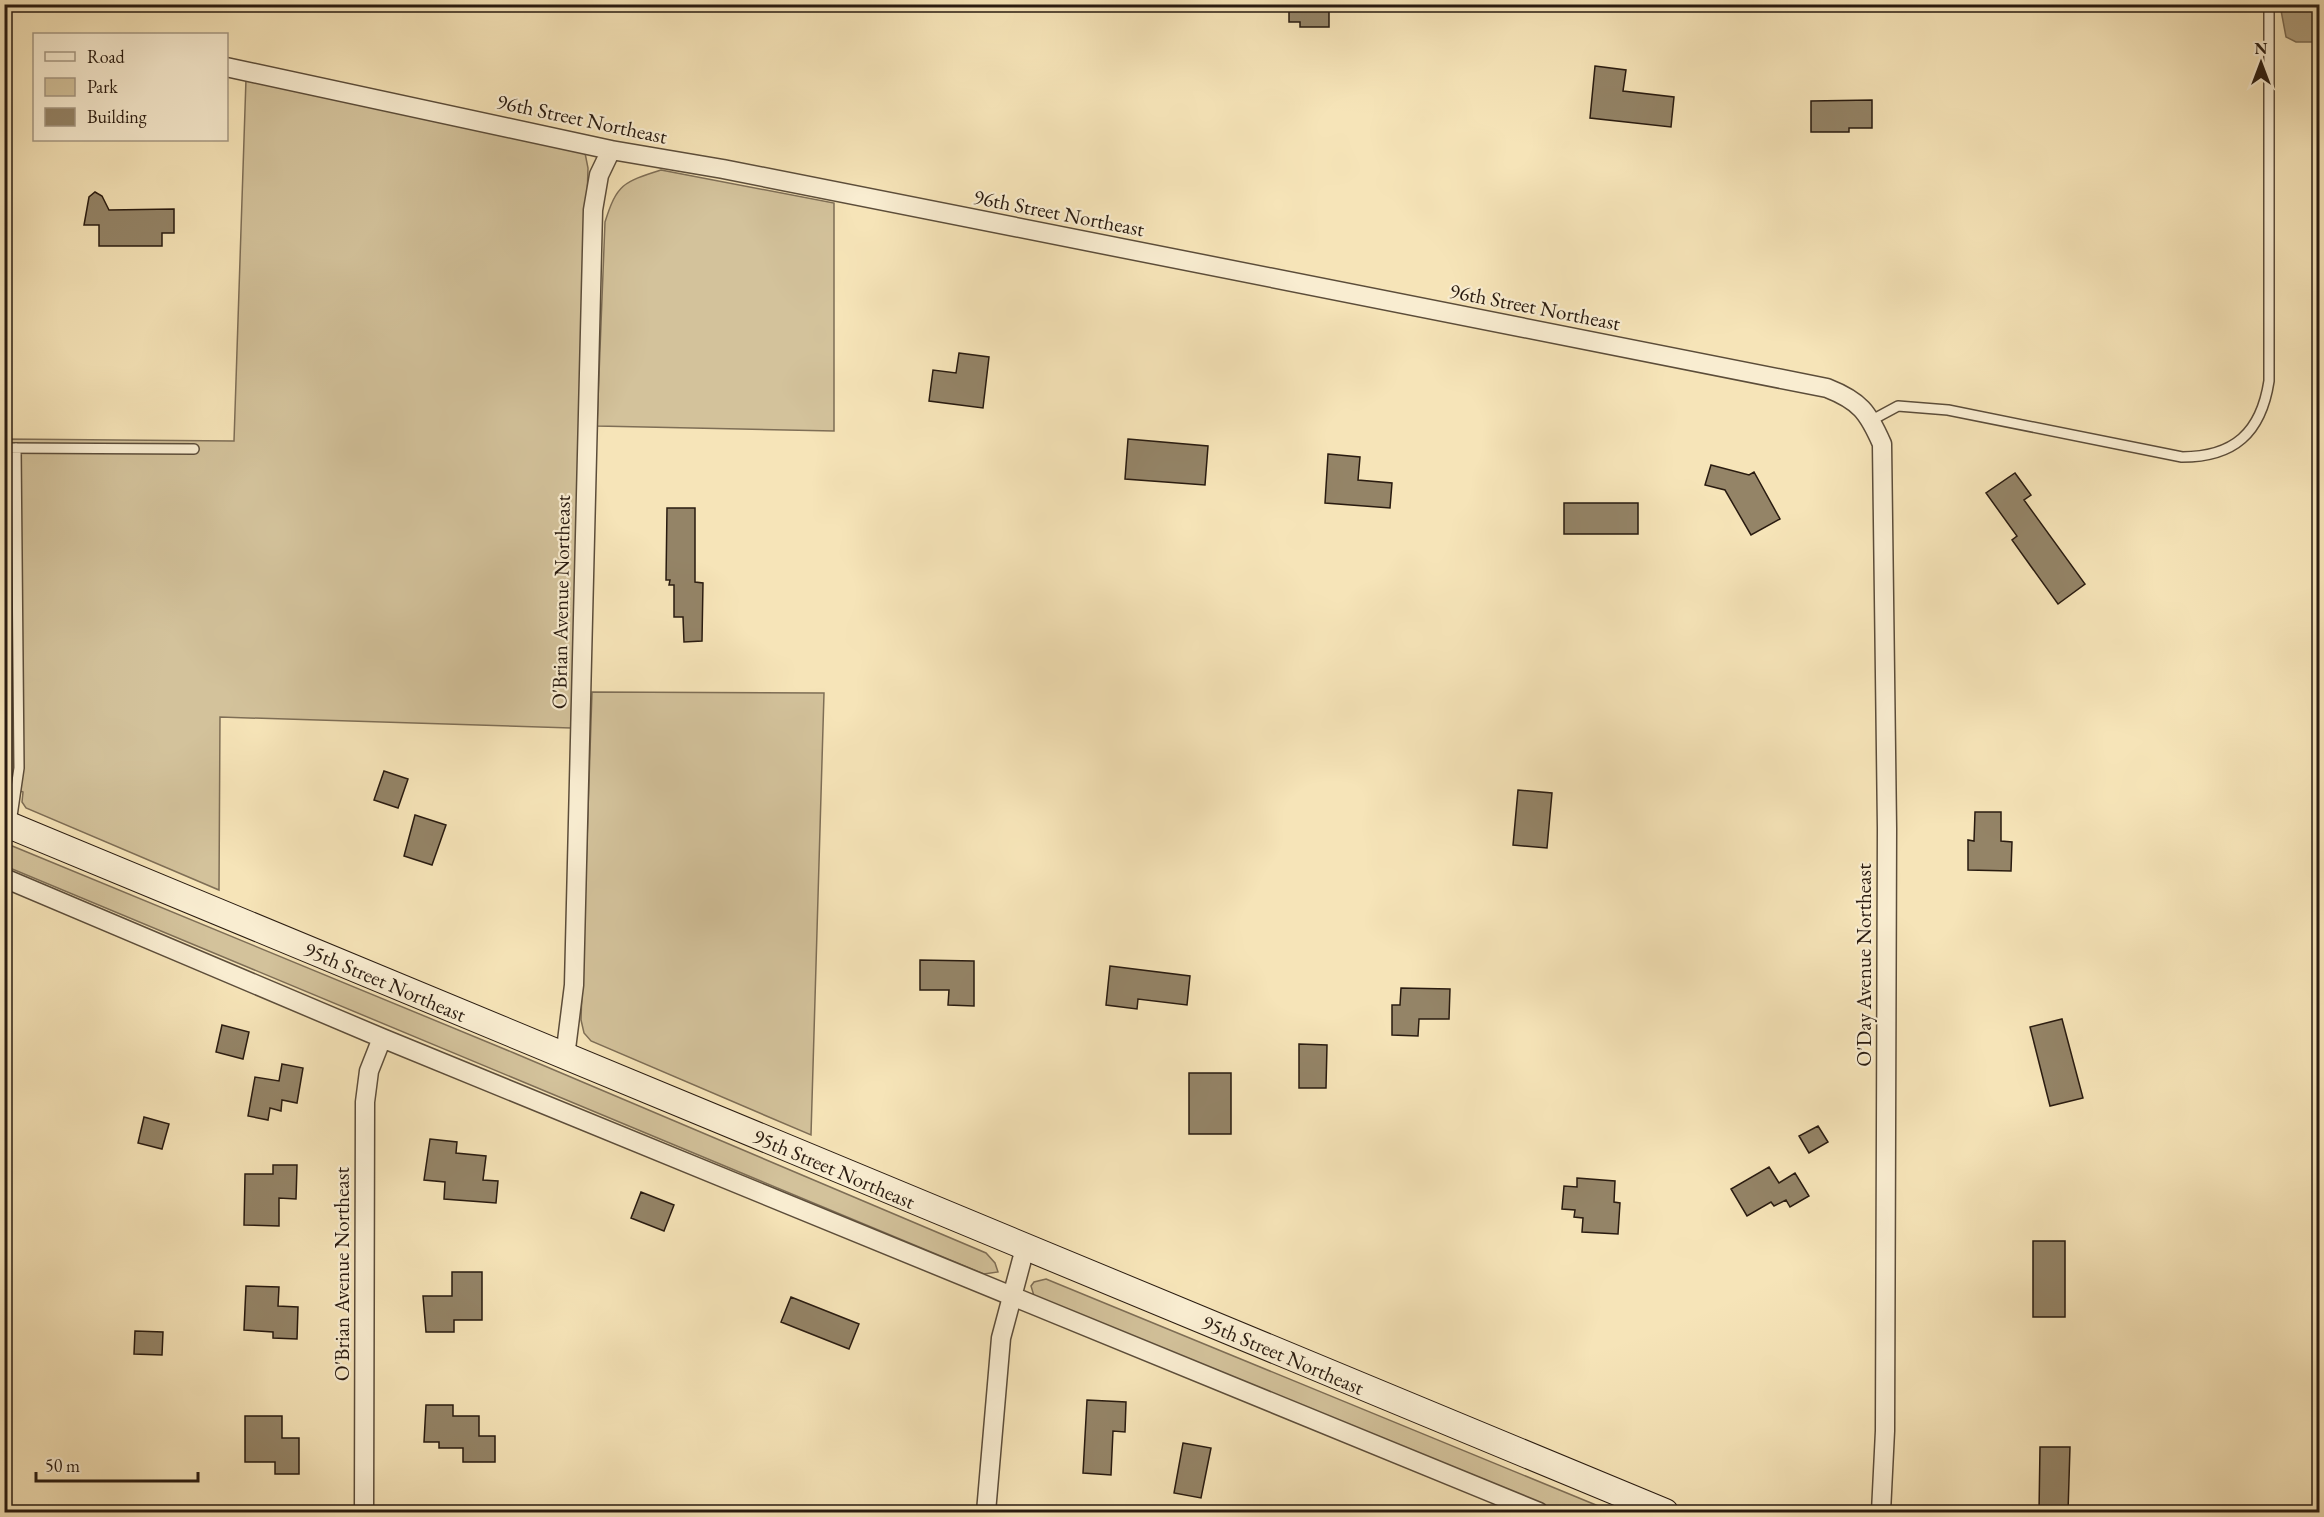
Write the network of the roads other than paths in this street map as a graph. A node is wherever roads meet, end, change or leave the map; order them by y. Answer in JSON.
{"nodes":[{"id":1,"x":2269,"y":4,"type":"edge"},
{"id":2,"x":228,"y":68,"type":"edge"},
{"id":3,"x":611,"y":150,"type":"junction"},
{"id":4,"x":1872,"y":420,"type":"junction"},
{"id":5,"x":4,"y":448,"type":"edge"},
{"id":6,"x":16,"y":448,"type":"junction"},
{"id":7,"x":194,"y":450,"type":"dead end"},
{"id":8,"x":8,"y":824,"type":"edge"},
{"id":9,"x":4,"y":878,"type":"edge"},
{"id":10,"x":382,"y":1038,"type":"junction"},
{"id":11,"x":565,"y":1057,"type":"junction"},
{"id":12,"x":1025,"y":1248,"type":"junction"},
{"id":13,"x":1011,"y":1296,"type":"junction"},
{"id":14,"x":364,"y":1512,"type":"edge"},
{"id":15,"x":986,"y":1512,"type":"edge"},
{"id":16,"x":1539,"y":1512,"type":"edge"},
{"id":17,"x":1665,"y":1512,"type":"edge"},
{"id":18,"x":1881,"y":1512,"type":"edge"}],
"edges":[{"from":1,"to":4,"type":"lane"},
{"from":2,"to":3,"type":"street","name":"96th Street Northeast"},
{"from":3,"to":4,"type":"street","name":"96th Street Northeast"},
{"from":3,"to":11,"type":"street","name":"O'Brian Avenue Northeast"},
{"from":4,"to":18,"type":"street","name":"O'Day Avenue Northeast"},
{"from":5,"to":6,"type":"lane"},
{"from":6,"to":7,"type":"lane"},
{"from":6,"to":8,"type":"lane"},
{"from":8,"to":11,"type":"main road","name":"95th Street Northeast"},
{"from":9,"to":10,"type":"street"},
{"from":10,"to":13,"type":"street"},
{"from":10,"to":14,"type":"street","name":"O'Brian Avenue Northeast"},
{"from":11,"to":12,"type":"main road","name":"95th Street Northeast"},
{"from":12,"to":13,"type":"street"},
{"from":12,"to":17,"type":"main road","name":"95th Street Northeast"},
{"from":13,"to":15,"type":"street"},
{"from":13,"to":16,"type":"street"}]}
